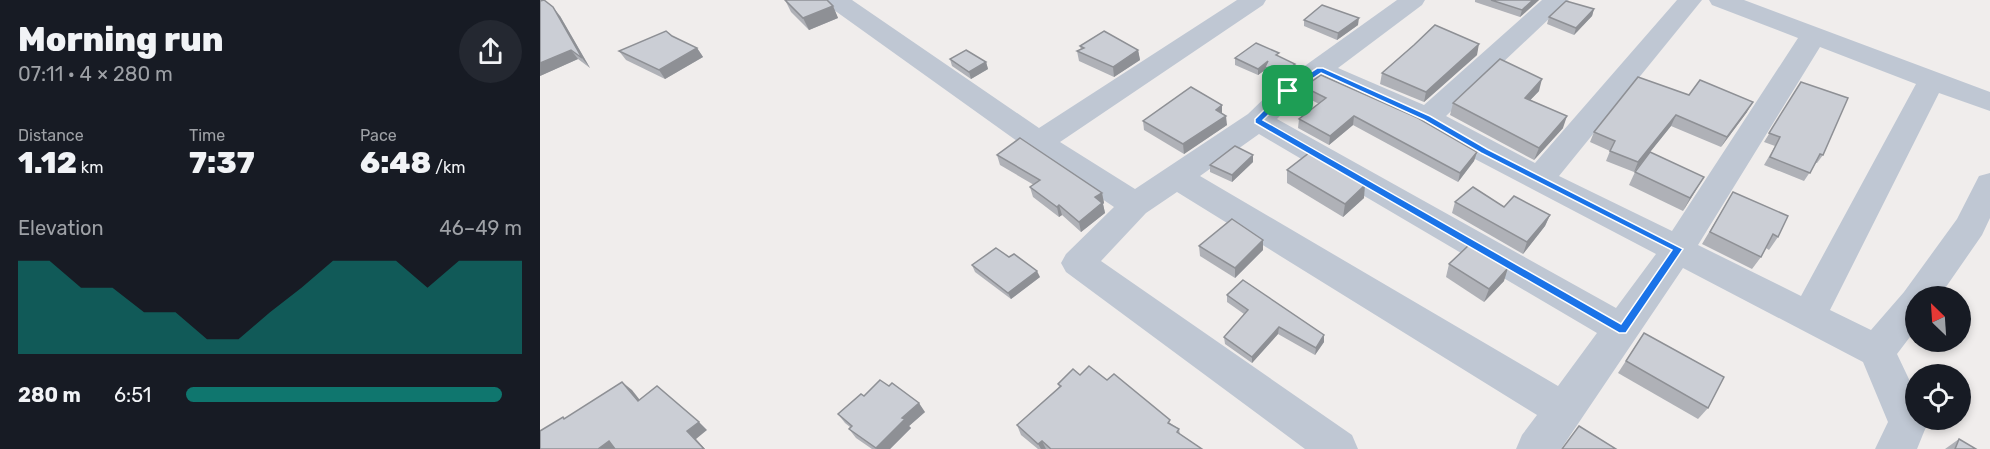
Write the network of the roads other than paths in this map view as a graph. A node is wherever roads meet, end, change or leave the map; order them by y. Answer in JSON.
{"nodes":[{"id":1,"x":836,"y":0,"type":"edge"},
{"id":2,"x":1254,"y":0,"type":"edge"},
{"id":3,"x":1413,"y":0,"type":"edge"},
{"id":4,"x":1557,"y":0,"type":"edge"},
{"id":5,"x":1690,"y":0,"type":"edge"},
{"id":6,"x":1721,"y":0,"type":"edge"},
{"id":7,"x":1813,"y":36,"type":"junction"},
{"id":8,"x":1320,"y":70,"type":"junction"},
{"id":9,"x":1932,"y":80,"type":"junction"},
{"id":10,"x":1990,"y":102,"type":"edge"},
{"id":11,"x":1427,"y":118,"type":"junction"},
{"id":12,"x":1258,"y":121,"type":"junction"},
{"id":13,"x":1039,"y":142,"type":"junction"},
{"id":14,"x":1177,"y":177,"type":"junction"},
{"id":15,"x":1539,"y":179,"type":"junction"},
{"id":16,"x":1990,"y":184,"type":"edge"},
{"id":17,"x":1135,"y":205,"type":"junction"},
{"id":18,"x":1980,"y":231,"type":"edge"},
{"id":19,"x":1678,"y":249,"type":"junction"},
{"id":20,"x":1929,"y":286,"type":"edge"},
{"id":21,"x":1809,"y":316,"type":"junction"},
{"id":22,"x":1905,"y":316,"type":"edge"},
{"id":23,"x":1623,"y":330,"type":"junction"},
{"id":24,"x":1877,"y":351,"type":"junction"},
{"id":25,"x":1563,"y":410,"type":"junction"},
{"id":26,"x":1337,"y":449,"type":"edge"},
{"id":27,"x":1537,"y":449,"type":"edge"},
{"id":28,"x":1896,"y":449,"type":"edge"}],
"edges":[{"from":1,"to":13,"type":"street"},
{"from":2,"to":13,"type":"street"},
{"from":3,"to":8,"type":"street"},
{"from":4,"to":11,"type":"street"},
{"from":5,"to":15,"type":"street"},
{"from":6,"to":7,"type":"street"},
{"from":7,"to":9,"type":"street"},
{"from":7,"to":19,"type":"street"},
{"from":8,"to":11,"type":"street"},
{"from":8,"to":12,"type":"street"},
{"from":9,"to":10,"type":"street"},
{"from":9,"to":21,"type":"street"},
{"from":11,"to":15,"type":"street"},
{"from":12,"to":14,"type":"street"},
{"from":12,"to":23,"type":"street"},
{"from":13,"to":17,"type":"street"},
{"from":14,"to":17,"type":"street"},
{"from":14,"to":25,"type":"street"},
{"from":15,"to":19,"type":"street"},
{"from":16,"to":18,"type":"street"},
{"from":17,"to":26,"type":"street"},
{"from":18,"to":20,"type":"street"},
{"from":19,"to":21,"type":"street"},
{"from":19,"to":23,"type":"street"},
{"from":21,"to":24,"type":"street"},
{"from":22,"to":24,"type":"street"},
{"from":23,"to":25,"type":"street"},
{"from":24,"to":28,"type":"street"},
{"from":25,"to":27,"type":"street"}]}
